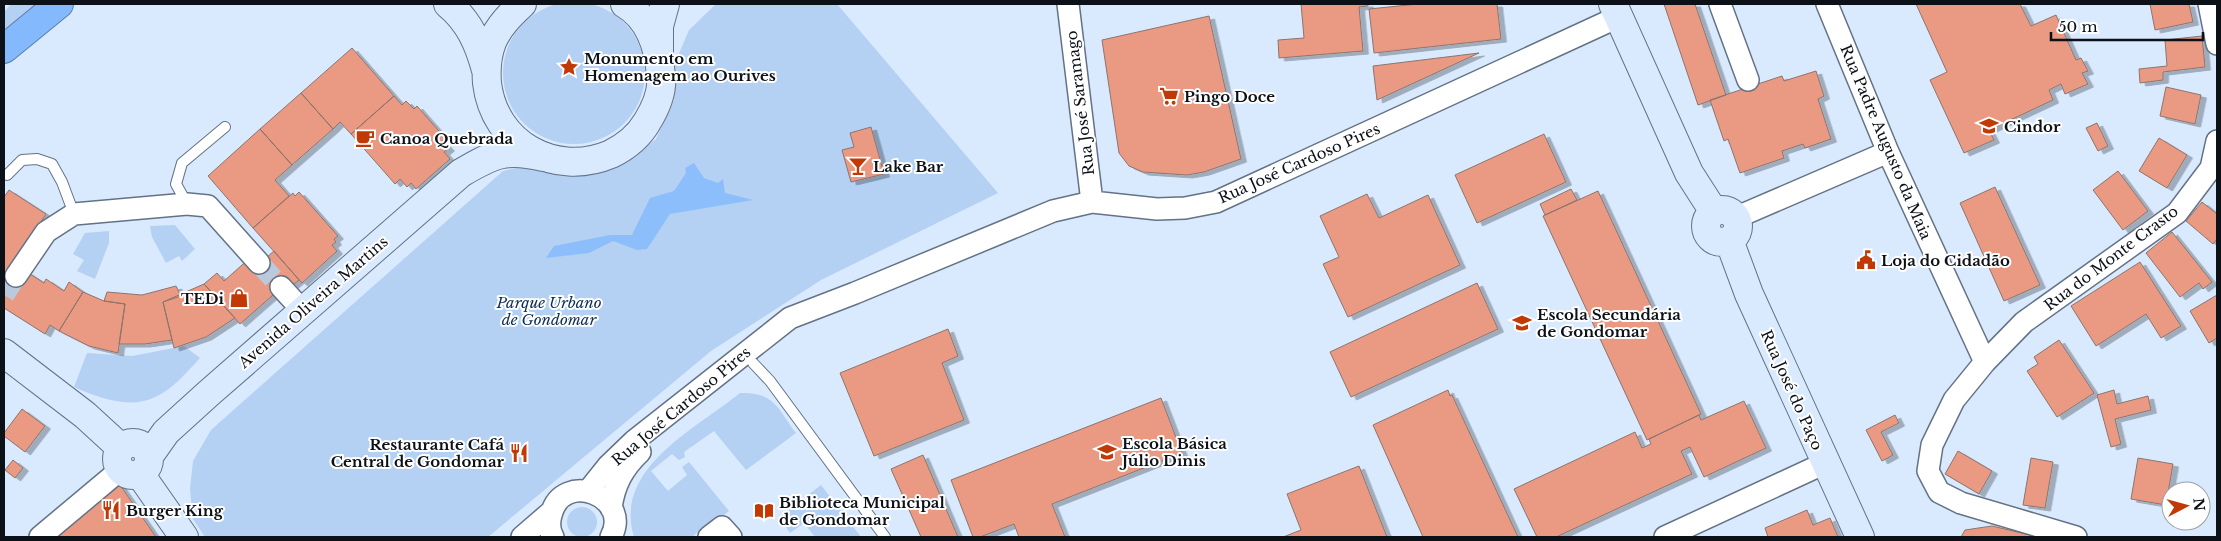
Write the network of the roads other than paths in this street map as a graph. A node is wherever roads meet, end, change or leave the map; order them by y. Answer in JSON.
{"nodes":[{"id":1,"x":59,"y":4,"type":"edge"},
{"id":2,"x":448,"y":4,"type":"edge"},
{"id":3,"x":522,"y":4,"type":"edge"},
{"id":4,"x":625,"y":4,"type":"edge"},
{"id":5,"x":665,"y":4,"type":"edge"},
{"id":6,"x":1068,"y":4,"type":"edge"},
{"id":7,"x":1720,"y":4,"type":"edge"},
{"id":8,"x":1828,"y":4,"type":"edge"},
{"id":9,"x":2209,"y":4,"type":"edge"},
{"id":10,"x":1615,"y":10,"type":"edge"},
{"id":11,"x":2217,"y":44,"type":"edge"},
{"id":12,"x":4,"y":50,"type":"edge"},
{"id":13,"x":659,"y":52,"type":"junction"},
{"id":14,"x":486,"y":70,"type":"junction"},
{"id":15,"x":1748,"y":80,"type":"dead end"},
{"id":16,"x":489,"y":98,"type":"junction"},
{"id":17,"x":225,"y":127,"type":"dead end"},
{"id":18,"x":2217,"y":141,"type":"edge"},
{"id":19,"x":1888,"y":152,"type":"junction"},
{"id":20,"x":543,"y":158,"type":"junction"},
{"id":21,"x":2214,"y":169,"type":"edge"},
{"id":22,"x":461,"y":173,"type":"junction"},
{"id":23,"x":7,"y":175,"type":"dead end"},
{"id":24,"x":1092,"y":202,"type":"junction"},
{"id":25,"x":187,"y":204,"type":"junction"},
{"id":26,"x":74,"y":214,"type":"junction"},
{"id":27,"x":1726,"y":223,"type":"junction"},
{"id":28,"x":260,"y":263,"type":"tunnel mouth"},
{"id":29,"x":16,"y":276,"type":"tunnel mouth"},
{"id":30,"x":281,"y":287,"type":"tunnel mouth"},
{"id":31,"x":303,"y":311,"type":"junction"},
{"id":32,"x":782,"y":331,"type":"junction"},
{"id":33,"x":4,"y":353,"type":"edge"},
{"id":34,"x":1985,"y":362,"type":"junction"},
{"id":35,"x":753,"y":363,"type":"junction"},
{"id":36,"x":134,"y":459,"type":"junction"},
{"id":37,"x":1825,"y":463,"type":"junction"},
{"id":38,"x":588,"y":491,"type":"junction"},
{"id":39,"x":611,"y":508,"type":"junction"},
{"id":40,"x":551,"y":512,"type":"junction"},
{"id":41,"x":613,"y":536,"type":"edge"},
{"id":42,"x":40,"y":537,"type":"edge"},
{"id":43,"x":184,"y":537,"type":"edge"},
{"id":44,"x":522,"y":537,"type":"edge"},
{"id":45,"x":553,"y":537,"type":"edge"},
{"id":46,"x":709,"y":537,"type":"edge"},
{"id":47,"x":731,"y":537,"type":"edge"},
{"id":48,"x":885,"y":537,"type":"edge"},
{"id":49,"x":1665,"y":537,"type":"edge"},
{"id":50,"x":1860,"y":537,"type":"edge"},
{"id":51,"x":2076,"y":537,"type":"edge"}],
"edges":[{"from":1,"to":12,"type":"highway"},
{"from":2,"to":14,"type":"main road"},
{"from":3,"to":14,"type":"main road"},
{"from":4,"to":13,"type":"main road"},
{"from":5,"to":13,"type":"main road"},
{"from":6,"to":24,"type":"street","name":"Rua José Saramago"},
{"from":7,"to":15,"type":"street"},
{"from":8,"to":19,"type":"street","name":"Rua Padre Augusto da Maia"},
{"from":9,"to":11,"type":"street"},
{"from":10,"to":24,"type":"street","name":"Rua José Cardoso Pires"},
{"from":10,"to":27,"type":"main road","name":"Rua José do Paço"},
{"from":13,"to":20,"type":"main road","name":"Avenida Oliveira Martins"},
{"from":14,"to":16,"type":"main road"},
{"from":16,"to":20,"type":"main road"},
{"from":16,"to":22,"type":"main road","name":"Avenida Oliveira Martins"},
{"from":17,"to":25,"type":"lane"},
{"from":18,"to":21,"type":"street","name":"Rua do Monte Crasto"},
{"from":19,"to":27,"type":"street"},
{"from":19,"to":34,"type":"street","name":"Rua Padre Augusto da Maia"},
{"from":20,"to":22,"type":"main road","name":"Avenida Oliveira Martins"},
{"from":21,"to":34,"type":"street","name":"Rua do Monte Crasto"},
{"from":22,"to":31,"type":"main road","name":"Avenida Oliveira Martins"},
{"from":23,"to":26,"type":"lane"},
{"from":24,"to":32,"type":"street","name":"Rua José Cardoso Pires"},
{"from":25,"to":26,"type":"street"},
{"from":25,"to":28,"type":"street"},
{"from":26,"to":29,"type":"street"},
{"from":27,"to":37,"type":"main road","name":"Rua José do Paço"},
{"from":30,"to":31,"type":"street"},
{"from":31,"to":36,"type":"main road","name":"Avenida Oliveira Martins"},
{"from":32,"to":35,"type":"street","name":"Rua José Cardoso Pires"},
{"from":32,"to":38,"type":"street","name":"Rua José Cardoso Pires"},
{"from":33,"to":36,"type":"main road"},
{"from":34,"to":51,"type":"street","name":"Rua do Monte Crasto"},
{"from":35,"to":39,"type":"street","name":"Rua José Cardoso Pires"},
{"from":35,"to":48,"type":"lane"},
{"from":36,"to":42,"type":"street"},
{"from":36,"to":43,"type":"main road"},
{"from":37,"to":49,"type":"street"},
{"from":37,"to":50,"type":"main road","name":"Rua José do Paço"},
{"from":38,"to":39,"type":"street"},
{"from":38,"to":40,"type":"street"},
{"from":39,"to":41,"type":"street","name":"Rua José Cardoso Pires"},
{"from":40,"to":44,"type":"street"},
{"from":40,"to":45,"type":"street"},
{"from":46,"to":47,"type":"street"}]}
